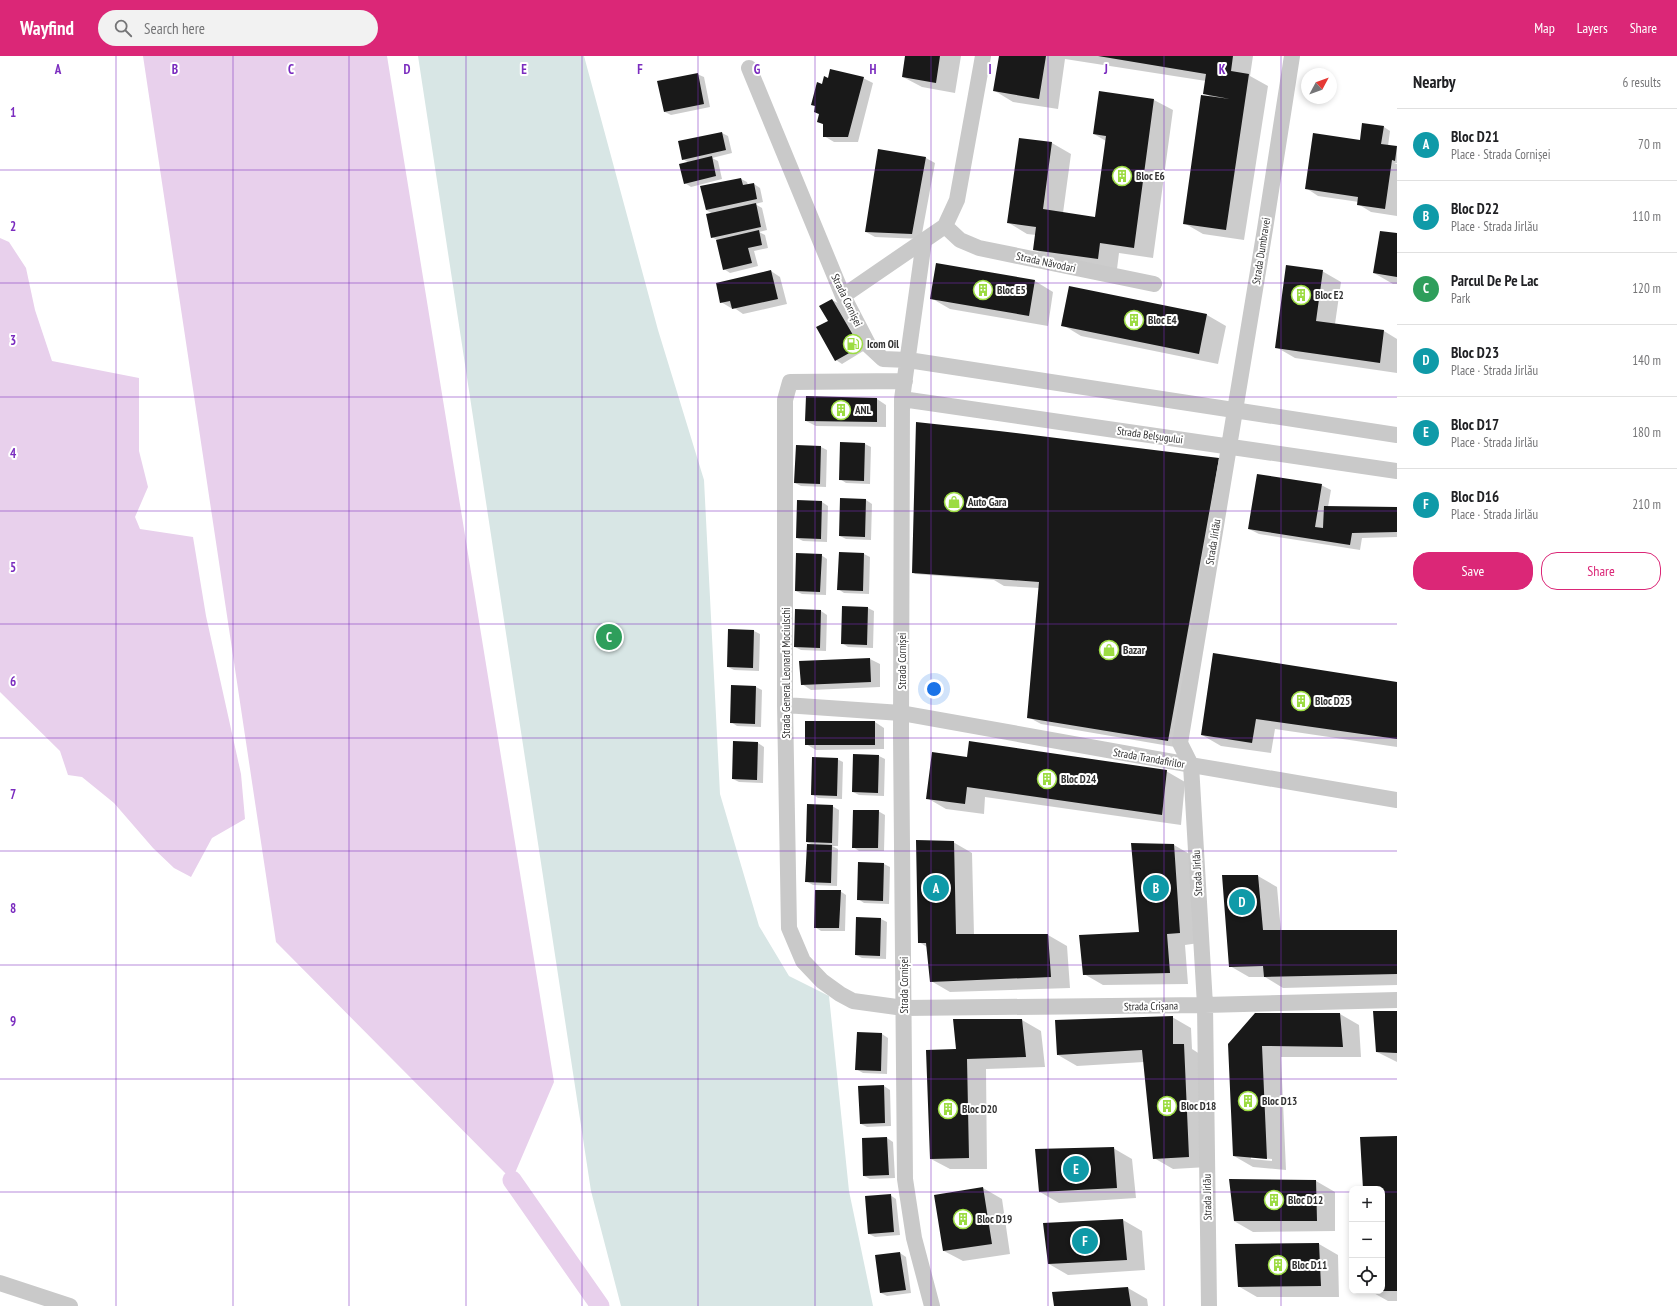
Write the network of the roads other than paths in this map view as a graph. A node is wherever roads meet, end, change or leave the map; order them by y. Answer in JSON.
{"nodes":[{"id":1,"x":982,"y":56,"type":"edge"},
{"id":2,"x":1292,"y":56,"type":"edge"},
{"id":3,"x":749,"y":68,"type":"dead end"},
{"id":4,"x":945,"y":226,"type":"junction"},
{"id":5,"x":924,"y":241,"type":"junction"},
{"id":6,"x":1154,"y":284,"type":"dead end"},
{"id":7,"x":843,"y":296,"type":"junction"},
{"id":8,"x":908,"y":360,"type":"junction"},
{"id":9,"x":905,"y":381,"type":"junction"},
{"id":10,"x":902,"y":399,"type":"junction"},
{"id":11,"x":1235,"y":410,"type":"junction"},
{"id":12,"x":1397,"y":435,"type":"edge"},
{"id":13,"x":1228,"y":446,"type":"junction"},
{"id":14,"x":1397,"y":471,"type":"edge"},
{"id":15,"x":785,"y":705,"type":"junction"},
{"id":16,"x":902,"y":713,"type":"junction"},
{"id":17,"x":1191,"y":765,"type":"junction"},
{"id":18,"x":1397,"y":800,"type":"edge"},
{"id":19,"x":1397,"y":1000,"type":"edge"},
{"id":20,"x":1205,"y":1005,"type":"junction"},
{"id":21,"x":904,"y":1008,"type":"junction"},
{"id":22,"x":0,"y":1283,"type":"edge"},
{"id":23,"x":70,"y":1306,"type":"edge"},
{"id":24,"x":932,"y":1306,"type":"edge"},
{"id":25,"x":1209,"y":1306,"type":"edge"}],
"edges":[{"from":1,"to":4,"type":"street"},
{"from":2,"to":11,"type":"street","name":"Strada Dumbravei"},
{"from":3,"to":7,"type":"street","name":"Strada Cornișei"},
{"from":4,"to":5,"type":"street"},
{"from":4,"to":6,"type":"street","name":"Strada Năvodari"},
{"from":5,"to":7,"type":"street"},
{"from":5,"to":8,"type":"street"},
{"from":7,"to":8,"type":"street","name":"Strada Cornișei"},
{"from":8,"to":9,"type":"street","name":"Strada Cornișei"},
{"from":8,"to":11,"type":"street"},
{"from":9,"to":10,"type":"street","name":"Strada Cornișei"},
{"from":9,"to":15,"type":"street","name":"Strada General Leonard Mociulschi"},
{"from":10,"to":13,"type":"street","name":"Strada Belșugului"},
{"from":10,"to":16,"type":"street","name":"Strada Cornișei"},
{"from":11,"to":12,"type":"street"},
{"from":11,"to":13,"type":"street","name":"Strada Dumbravei"},
{"from":13,"to":14,"type":"street","name":"Strada Belșugului"},
{"from":13,"to":17,"type":"street","name":"Strada Jirlău"},
{"from":15,"to":16,"type":"street","name":"Strada Trandafirilor"},
{"from":15,"to":21,"type":"street","name":"Strada General Leonard Mociulschi"},
{"from":16,"to":17,"type":"street","name":"Strada Trandafirilor"},
{"from":16,"to":21,"type":"street","name":"Strada Cornișei"},
{"from":17,"to":18,"type":"street","name":"Strada Trandafirilor"},
{"from":17,"to":20,"type":"street","name":"Strada Jirlău"},
{"from":19,"to":20,"type":"street","name":"Strada Crișana"},
{"from":20,"to":21,"type":"street","name":"Strada Crișana"},
{"from":20,"to":25,"type":"street","name":"Strada Jirlău"},
{"from":21,"to":24,"type":"street","name":"Strada Cornișei"},
{"from":22,"to":23,"type":"street"}]}
